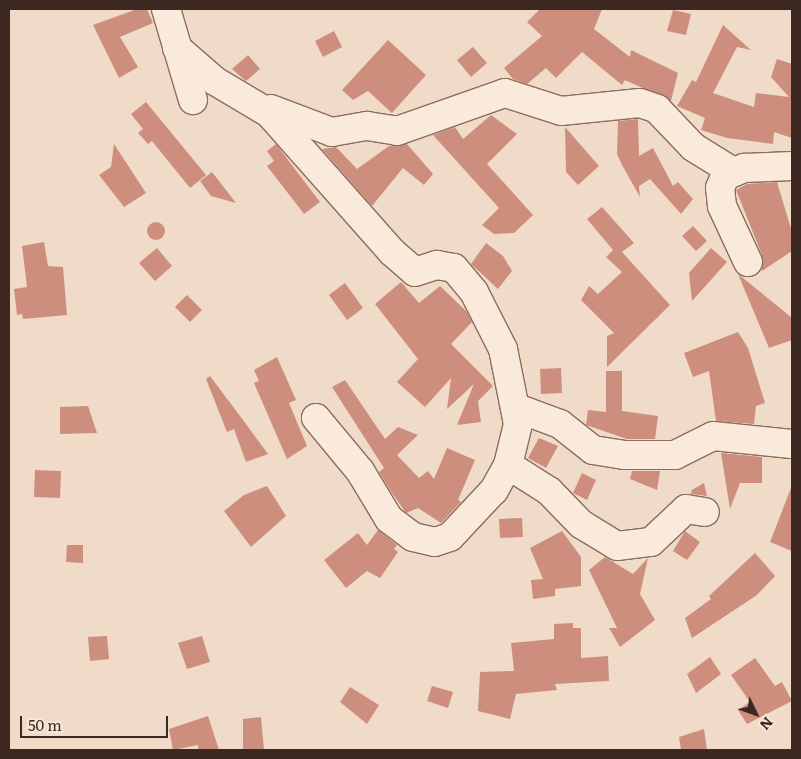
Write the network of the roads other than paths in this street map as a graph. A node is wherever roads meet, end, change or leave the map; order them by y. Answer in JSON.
{"nodes":[{"id":1,"x":166,"y":9,"type":"edge"},
{"id":2,"x":177,"y":48,"type":"junction"},
{"id":3,"x":194,"y":100,"type":"dead end"},
{"id":4,"x":255,"y":103,"type":"junction"},
{"id":5,"x":792,"y":166,"type":"edge"},
{"id":6,"x":732,"y":171,"type":"junction"},
{"id":7,"x":748,"y":262,"type":"dead end"},
{"id":8,"x":516,"y":408,"type":"junction"},
{"id":9,"x":316,"y":418,"type":"dead end"},
{"id":10,"x":792,"y":444,"type":"edge"},
{"id":11,"x":508,"y":464,"type":"junction"},
{"id":12,"x":704,"y":512,"type":"dead end"}],
"edges":[{"from":1,"to":2,"type":"street"},
{"from":2,"to":3,"type":"street"},
{"from":2,"to":4,"type":"street"},
{"from":4,"to":6,"type":"street"},
{"from":4,"to":8,"type":"street"},
{"from":5,"to":6,"type":"street"},
{"from":6,"to":7,"type":"street"},
{"from":8,"to":10,"type":"street"},
{"from":8,"to":11,"type":"street"},
{"from":9,"to":11,"type":"street"},
{"from":11,"to":12,"type":"street"}]}
